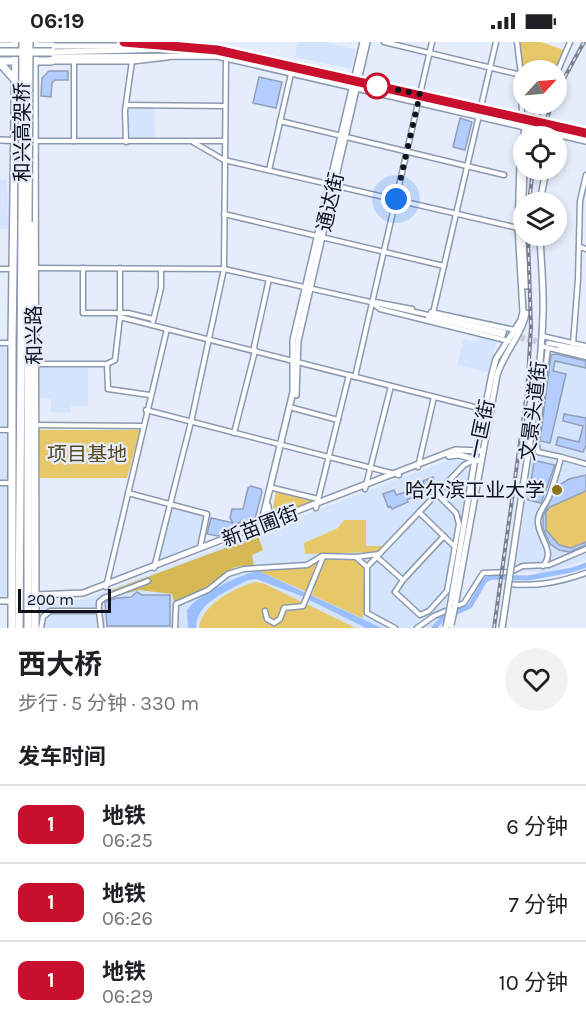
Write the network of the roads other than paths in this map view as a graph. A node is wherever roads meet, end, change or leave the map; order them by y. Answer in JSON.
{"nodes":[{"id":1,"x":23,"y":42,"type":"edge"},
{"id":2,"x":365,"y":42,"type":"edge"},
{"id":3,"x":384,"y":42,"type":"edge"},
{"id":4,"x":432,"y":42,"type":"edge"},
{"id":5,"x":496,"y":42,"type":"edge"},
{"id":6,"x":517,"y":42,"type":"edge"},
{"id":7,"x":570,"y":42,"type":"edge"},
{"id":8,"x":1,"y":44,"type":"edge"},
{"id":9,"x":16,"y":44,"type":"edge"},
{"id":10,"x":33,"y":44,"type":"edge"},
{"id":11,"x":215,"y":45,"type":"edge"},
{"id":12,"x":50,"y":52,"type":"edge"},
{"id":13,"x":182,"y":53,"type":"junction"},
{"id":14,"x":429,"y":53,"type":"junction"},
{"id":15,"x":0,"y":54,"type":"edge"},
{"id":16,"x":226,"y":58,"type":"junction"},
{"id":17,"x":519,"y":60,"type":"edge"},
{"id":18,"x":562,"y":60,"type":"edge"},
{"id":19,"x":16,"y":61,"type":"junction"},
{"id":20,"x":34,"y":61,"type":"junction"},
{"id":21,"x":74,"y":61,"type":"junction"},
{"id":22,"x":132,"y":61,"type":"junction"},
{"id":23,"x":0,"y":62,"type":"edge"},
{"id":24,"x":491,"y":67,"type":"junction"},
{"id":25,"x":513,"y":73,"type":"edge"},
{"id":26,"x":291,"y":74,"type":"junction"},
{"id":27,"x":34,"y":80,"type":"junction"},
{"id":28,"x":356,"y":80,"type":"junction"},
{"id":29,"x":16,"y":81,"type":"junction"},
{"id":30,"x":354,"y":87,"type":"junction"},
{"id":31,"x":420,"y":94,"type":"junction"},
{"id":32,"x":418,"y":101,"type":"junction"},
{"id":33,"x":126,"y":105,"type":"junction"},
{"id":34,"x":225,"y":106,"type":"junction"},
{"id":35,"x":481,"y":108,"type":"junction"},
{"id":36,"x":528,"y":114,"type":"edge"},
{"id":37,"x":535,"y":114,"type":"edge"},
{"id":38,"x":480,"y":116,"type":"junction"},
{"id":39,"x":529,"y":120,"type":"junction"},
{"id":40,"x":280,"y":121,"type":"junction"},
{"id":41,"x":521,"y":126,"type":"edge"},
{"id":42,"x":529,"y":126,"type":"edge"},
{"id":43,"x":556,"y":126,"type":"edge"},
{"id":44,"x":567,"y":129,"type":"edge"},
{"id":45,"x":586,"y":133,"type":"edge"},
{"id":46,"x":343,"y":136,"type":"junction"},
{"id":47,"x":567,"y":137,"type":"edge"},
{"id":48,"x":16,"y":141,"type":"junction"},
{"id":49,"x":33,"y":141,"type":"junction"},
{"id":50,"x":225,"y":141,"type":"junction"},
{"id":51,"x":586,"y":141,"type":"edge"},
{"id":52,"x":0,"y":142,"type":"edge"},
{"id":53,"x":74,"y":142,"type":"junction"},
{"id":54,"x":126,"y":142,"type":"junction"},
{"id":55,"x":194,"y":142,"type":"junction"},
{"id":56,"x":407,"y":152,"type":"junction"},
{"id":57,"x":224,"y":160,"type":"junction"},
{"id":58,"x":468,"y":166,"type":"junction"},
{"id":59,"x":269,"y":170,"type":"junction"},
{"id":60,"x":504,"y":175,"type":"dead end"},
{"id":61,"x":586,"y":175,"type":"edge"},
{"id":62,"x":332,"y":185,"type":"junction"},
{"id":63,"x":396,"y":199,"type":"junction"},
{"id":64,"x":580,"y":201,"type":"junction"},
{"id":65,"x":586,"y":202,"type":"edge"},
{"id":66,"x":14,"y":213,"type":"junction"},
{"id":67,"x":457,"y":213,"type":"junction"},
{"id":68,"x":224,"y":214,"type":"junction"},
{"id":69,"x":25,"y":222,"type":"junction"},
{"id":70,"x":513,"y":226,"type":"edge"},
{"id":71,"x":320,"y":237,"type":"junction"},
{"id":72,"x":522,"y":246,"type":"edge"},
{"id":73,"x":540,"y":246,"type":"edge"},
{"id":74,"x":580,"y":248,"type":"junction"},
{"id":75,"x":586,"y":249,"type":"edge"},
{"id":76,"x":384,"y":252,"type":"junction"},
{"id":77,"x":33,"y":253,"type":"junction"},
{"id":78,"x":21,"y":255,"type":"junction"},
{"id":79,"x":444,"y":266,"type":"junction"},
{"id":80,"x":33,"y":268,"type":"junction"},
{"id":81,"x":83,"y":268,"type":"junction"},
{"id":82,"x":120,"y":268,"type":"junction"},
{"id":83,"x":161,"y":268,"type":"junction"},
{"id":84,"x":0,"y":269,"type":"edge"},
{"id":85,"x":14,"y":269,"type":"junction"},
{"id":86,"x":224,"y":269,"type":"junction"},
{"id":87,"x":268,"y":279,"type":"junction"},
{"id":88,"x":307,"y":288,"type":"junction"},
{"id":89,"x":372,"y":303,"type":"junction"},
{"id":90,"x":433,"y":313,"type":"junction"},
{"id":91,"x":120,"y":315,"type":"junction"},
{"id":92,"x":152,"y":322,"type":"junction"},
{"id":93,"x":167,"y":329,"type":"junction"},
{"id":94,"x":517,"y":330,"type":"junction"},
{"id":95,"x":542,"y":336,"type":"junction"},
{"id":96,"x":506,"y":337,"type":"junction"},
{"id":97,"x":209,"y":340,"type":"junction"},
{"id":98,"x":0,"y":343,"type":"edge"},
{"id":99,"x":12,"y":343,"type":"junction"},
{"id":100,"x":573,"y":344,"type":"junction"},
{"id":101,"x":546,"y":345,"type":"junction"},
{"id":102,"x":255,"y":351,"type":"junction"},
{"id":103,"x":586,"y":352,"type":"edge"},
{"id":104,"x":295,"y":362,"type":"junction"},
{"id":105,"x":35,"y":364,"type":"junction"},
{"id":106,"x":107,"y":364,"type":"junction"},
{"id":107,"x":349,"y":375,"type":"junction"},
{"id":108,"x":355,"y":377,"type":"junction"},
{"id":109,"x":21,"y":380,"type":"junction"},
{"id":110,"x":391,"y":386,"type":"junction"},
{"id":111,"x":150,"y":395,"type":"junction"},
{"id":112,"x":434,"y":397,"type":"junction"},
{"id":113,"x":293,"y":408,"type":"junction"},
{"id":114,"x":146,"y":410,"type":"junction"},
{"id":115,"x":488,"y":411,"type":"junction"},
{"id":116,"x":12,"y":413,"type":"junction"},
{"id":117,"x":338,"y":420,"type":"junction"},
{"id":118,"x":191,"y":422,"type":"junction"},
{"id":119,"x":35,"y":424,"type":"junction"},
{"id":120,"x":142,"y":426,"type":"junction"},
{"id":121,"x":0,"y":430,"type":"edge"},
{"id":122,"x":12,"y":430,"type":"junction"},
{"id":123,"x":234,"y":433,"type":"junction"},
{"id":124,"x":27,"y":440,"type":"junction"},
{"id":125,"x":282,"y":445,"type":"junction"},
{"id":126,"x":480,"y":451,"type":"junction"},
{"id":127,"x":328,"y":457,"type":"junction"},
{"id":128,"x":561,"y":457,"type":"junction"},
{"id":129,"x":478,"y":460,"type":"junction"},
{"id":130,"x":586,"y":464,"type":"edge"},
{"id":131,"x":419,"y":466,"type":"junction"},
{"id":132,"x":372,"y":468,"type":"junction"},
{"id":133,"x":12,"y":471,"type":"junction"},
{"id":134,"x":397,"y":474,"type":"junction"},
{"id":135,"x":35,"y":479,"type":"junction"},
{"id":136,"x":0,"y":483,"type":"edge"},
{"id":137,"x":12,"y":483,"type":"junction"},
{"id":138,"x":366,"y":487,"type":"junction"},
{"id":139,"x":273,"y":488,"type":"junction"},
{"id":140,"x":128,"y":493,"type":"junction"},
{"id":141,"x":436,"y":494,"type":"junction"},
{"id":142,"x":19,"y":499,"type":"junction"},
{"id":143,"x":169,"y":504,"type":"junction"},
{"id":144,"x":317,"y":504,"type":"junction"},
{"id":145,"x":419,"y":512,"type":"junction"},
{"id":146,"x":275,"y":520,"type":"junction"},
{"id":147,"x":261,"y":527,"type":"junction"},
{"id":148,"x":444,"y":536,"type":"junction"},
{"id":149,"x":455,"y":547,"type":"junction"},
{"id":150,"x":586,"y":549,"type":"edge"},
{"id":151,"x":200,"y":550,"type":"junction"},
{"id":152,"x":378,"y":555,"type":"junction"},
{"id":153,"x":323,"y":556,"type":"junction"},
{"id":154,"x":356,"y":557,"type":"junction"},
{"id":155,"x":543,"y":566,"type":"junction"},
{"id":156,"x":154,"y":567,"type":"junction"},
{"id":157,"x":367,"y":567,"type":"junction"},
{"id":158,"x":586,"y":573,"type":"edge"},
{"id":159,"x":403,"y":580,"type":"junction"},
{"id":160,"x":148,"y":581,"type":"dead end"},
{"id":161,"x":19,"y":584,"type":"junction"},
{"id":162,"x":509,"y":584,"type":"junction"},
{"id":163,"x":106,"y":586,"type":"junction"},
{"id":164,"x":35,"y":597,"type":"junction"},
{"id":165,"x":0,"y":600,"type":"edge"},
{"id":166,"x":12,"y":600,"type":"junction"},
{"id":167,"x":99,"y":611,"type":"junction"},
{"id":168,"x":266,"y":611,"type":"dead end"},
{"id":169,"x":274,"y":625,"type":"edge"},
{"id":170,"x":448,"y":627,"type":"edge"},
{"id":171,"x":12,"y":628,"type":"edge"},
{"id":172,"x":19,"y":628,"type":"edge"},
{"id":173,"x":28,"y":628,"type":"edge"},
{"id":174,"x":34,"y":628,"type":"edge"},
{"id":175,"x":41,"y":628,"type":"edge"},
{"id":176,"x":101,"y":628,"type":"edge"},
{"id":177,"x":175,"y":628,"type":"edge"},
{"id":178,"x":396,"y":628,"type":"edge"},
{"id":179,"x":417,"y":628,"type":"edge"},
{"id":180,"x":502,"y":628,"type":"edge"}],
"edges":[{"from":1,"to":69,"type":"highway","name":"和兴高架桥","bridge":true},
{"from":2,"to":28,"type":"main road","name":"通达街"},
{"from":3,"to":14,"type":"street"},
{"from":4,"to":14,"type":"street"},
{"from":5,"to":24,"type":"street"},
{"from":6,"to":17,"type":"street"},
{"from":7,"to":18,"type":"street"},
{"from":8,"to":9,"type":"highway"},
{"from":9,"to":10,"type":"highway"},
{"from":9,"to":19,"type":"highway","name":"和兴路"},
{"from":10,"to":12,"type":"highway"},
{"from":10,"to":20,"type":"highway","name":"和兴路"},
{"from":10,"to":69,"type":"highway","name":"和兴高架桥","bridge":true},
{"from":11,"to":13,"type":"main road"},
{"from":11,"to":28,"type":"main road"},
{"from":12,"to":13,"type":"main road"},
{"from":12,"to":13,"type":"main road"},
{"from":12,"to":15,"type":"highway","bridge":true},
{"from":12,"to":20,"type":"highway"},
{"from":12,"to":21,"type":"main road"},
{"from":12,"to":27,"type":"highway"},
{"from":13,"to":16,"type":"main road"},
{"from":13,"to":22,"type":"main road"},
{"from":14,"to":24,"type":"street"},
{"from":14,"to":31,"type":"street"},
{"from":16,"to":26,"type":"main road"},
{"from":16,"to":34,"type":"street"},
{"from":19,"to":20,"type":"highway"},
{"from":19,"to":23,"type":"highway"},
{"from":19,"to":29,"type":"highway","name":"和兴路"},
{"from":20,"to":27,"type":"highway","name":"和兴路"},
{"from":21,"to":22,"type":"main road"},
{"from":21,"to":53,"type":"street"},
{"from":22,"to":33,"type":"street"},
{"from":23,"to":29,"type":"highway"},
{"from":24,"to":25,"type":"street"},
{"from":24,"to":35,"type":"street"},
{"from":26,"to":30,"type":"main road"},
{"from":26,"to":40,"type":"street"},
{"from":27,"to":49,"type":"highway","name":"和兴路"},
{"from":28,"to":30,"type":"main road","name":"通达街"},
{"from":28,"to":31,"type":"main road"},
{"from":29,"to":48,"type":"highway","name":"和兴路"},
{"from":30,"to":32,"type":"main road"},
{"from":30,"to":46,"type":"main road","name":"通达街"},
{"from":31,"to":32,"type":"street"},
{"from":31,"to":35,"type":"main road"},
{"from":32,"to":38,"type":"main road"},
{"from":32,"to":56,"type":"street"},
{"from":33,"to":34,"type":"street"},
{"from":33,"to":54,"type":"street"},
{"from":34,"to":50,"type":"street"},
{"from":35,"to":38,"type":"street"},
{"from":35,"to":39,"type":"main road"},
{"from":36,"to":39,"type":"street"},
{"from":37,"to":39,"type":"street"},
{"from":38,"to":41,"type":"main road"},
{"from":38,"to":58,"type":"street"},
{"from":39,"to":42,"type":"main road"},
{"from":39,"to":43,"type":"main road","bridge":true},
{"from":40,"to":46,"type":"street"},
{"from":40,"to":59,"type":"street"},
{"from":44,"to":45,"type":"main road"},
{"from":46,"to":56,"type":"street"},
{"from":46,"to":62,"type":"main road","name":"通达街"},
{"from":47,"to":51,"type":"main road"},
{"from":48,"to":49,"type":"main road"},
{"from":48,"to":52,"type":"main road"},
{"from":48,"to":66,"type":"highway","name":"和兴路"},
{"from":49,"to":53,"type":"street"},
{"from":49,"to":77,"type":"highway","name":"和兴路"},
{"from":50,"to":55,"type":"street"},
{"from":50,"to":57,"type":"street"},
{"from":53,"to":54,"type":"street"},
{"from":54,"to":55,"type":"street"},
{"from":55,"to":57,"type":"street"},
{"from":56,"to":58,"type":"street"},
{"from":56,"to":63,"type":"street"},
{"from":57,"to":59,"type":"street"},
{"from":57,"to":68,"type":"street"},
{"from":58,"to":60,"type":"street"},
{"from":58,"to":67,"type":"street"},
{"from":59,"to":62,"type":"street"},
{"from":61,"to":64,"type":"street"},
{"from":62,"to":63,"type":"street"},
{"from":62,"to":71,"type":"main road","name":"通达街"},
{"from":63,"to":67,"type":"street"},
{"from":63,"to":76,"type":"street"},
{"from":64,"to":65,"type":"street"},
{"from":64,"to":74,"type":"street"},
{"from":66,"to":78,"type":"highway"},
{"from":66,"to":85,"type":"highway","name":"和兴路"},
{"from":67,"to":70,"type":"street"},
{"from":67,"to":79,"type":"street"},
{"from":68,"to":71,"type":"street"},
{"from":68,"to":86,"type":"street"},
{"from":69,"to":77,"type":"highway"},
{"from":69,"to":78,"type":"highway","name":"和兴路"},
{"from":69,"to":124,"type":"highway","name":"和兴路"},
{"from":71,"to":76,"type":"street"},
{"from":71,"to":88,"type":"main road","name":"通达街"},
{"from":72,"to":94,"type":"main road"},
{"from":73,"to":95,"type":"main road","name":"文景头道街"},
{"from":74,"to":75,"type":"street"},
{"from":74,"to":100,"type":"street"},
{"from":76,"to":79,"type":"street"},
{"from":76,"to":89,"type":"street"},
{"from":77,"to":80,"type":"highway","name":"和兴路"},
{"from":78,"to":109,"type":"highway","name":"和兴路"},
{"from":79,"to":90,"type":"street"},
{"from":80,"to":81,"type":"street"},
{"from":80,"to":105,"type":"highway","name":"和兴路"},
{"from":81,"to":82,"type":"street"},
{"from":81,"to":91,"type":"street"},
{"from":82,"to":83,"type":"street"},
{"from":82,"to":91,"type":"street"},
{"from":83,"to":86,"type":"street"},
{"from":83,"to":92,"type":"street"},
{"from":84,"to":85,"type":"street"},
{"from":85,"to":99,"type":"highway","name":"和兴路"},
{"from":86,"to":87,"type":"street"},
{"from":86,"to":97,"type":"street"},
{"from":87,"to":88,"type":"street"},
{"from":87,"to":102,"type":"street"},
{"from":88,"to":89,"type":"street"},
{"from":88,"to":104,"type":"main road","name":"通达街"},
{"from":89,"to":90,"type":"street"},
{"from":89,"to":96,"type":"street"},
{"from":89,"to":96,"type":"street"},
{"from":89,"to":108,"type":"street"},
{"from":90,"to":94,"type":"street"},
{"from":91,"to":92,"type":"street"},
{"from":91,"to":106,"type":"street"},
{"from":92,"to":93,"type":"street"},
{"from":93,"to":97,"type":"street"},
{"from":93,"to":111,"type":"street"},
{"from":94,"to":96,"type":"main road","name":"一匡街"},
{"from":95,"to":100,"type":"street"},
{"from":95,"to":101,"type":"main road","name":"文景头道街"},
{"from":96,"to":115,"type":"main road","name":"一匡街"},
{"from":97,"to":102,"type":"street"},
{"from":97,"to":118,"type":"street"},
{"from":98,"to":99,"type":"street"},
{"from":99,"to":116,"type":"highway","name":"和兴路"},
{"from":100,"to":103,"type":"street"},
{"from":101,"to":103,"type":"street"},
{"from":101,"to":128,"type":"street"},
{"from":101,"to":162,"type":"main road","name":"文景头道街","bridge":true},
{"from":102,"to":104,"type":"street"},
{"from":102,"to":123,"type":"street"},
{"from":104,"to":107,"type":"street"},
{"from":104,"to":113,"type":"main road"},
{"from":104,"to":125,"type":"main road"},
{"from":105,"to":106,"type":"street"},
{"from":105,"to":119,"type":"highway","name":"和兴路"},
{"from":106,"to":111,"type":"street"},
{"from":107,"to":108,"type":"street"},
{"from":107,"to":117,"type":"street"},
{"from":108,"to":110,"type":"street"},
{"from":109,"to":116,"type":"highway"},
{"from":109,"to":142,"type":"highway","name":"和兴路"},
{"from":110,"to":112,"type":"street"},
{"from":110,"to":132,"type":"street"},
{"from":111,"to":114,"type":"street"},
{"from":112,"to":115,"type":"street"},
{"from":112,"to":131,"type":"street"},
{"from":113,"to":117,"type":"street"},
{"from":113,"to":125,"type":"main road"},
{"from":114,"to":118,"type":"street"},
{"from":114,"to":120,"type":"street"},
{"from":115,"to":126,"type":"main road","name":"一匡街"},
{"from":116,"to":122,"type":"highway","name":"和兴路"},
{"from":117,"to":127,"type":"street"},
{"from":118,"to":123,"type":"street"},
{"from":118,"to":143,"type":"street"},
{"from":119,"to":120,"type":"street"},
{"from":119,"to":135,"type":"highway","name":"和兴路"},
{"from":120,"to":140,"type":"street"},
{"from":121,"to":122,"type":"street"},
{"from":122,"to":133,"type":"highway","name":"和兴路"},
{"from":123,"to":125,"type":"street"},
{"from":124,"to":135,"type":"highway"},
{"from":124,"to":173,"type":"highway","name":"和兴路"},
{"from":125,"to":127,"type":"street"},
{"from":125,"to":139,"type":"main road"},
{"from":125,"to":147,"type":"main road"},
{"from":126,"to":129,"type":"main road","name":"一匡街"},
{"from":126,"to":131,"type":"main road","name":"新苗圃街"},
{"from":127,"to":132,"type":"street"},
{"from":127,"to":144,"type":"street"},
{"from":128,"to":130,"type":"street"},
{"from":128,"to":155,"type":"street"},
{"from":129,"to":131,"type":"main road","name":"新苗圃街"},
{"from":129,"to":141,"type":"street"},
{"from":129,"to":170,"type":"main road","name":"一匡街","bridge":true},
{"from":131,"to":134,"type":"main road","name":"新苗圃街"},
{"from":132,"to":134,"type":"street"},
{"from":132,"to":138,"type":"street"},
{"from":133,"to":137,"type":"highway","name":"和兴路"},
{"from":133,"to":142,"type":"highway"},
{"from":134,"to":138,"type":"main road","name":"新苗圃街"},
{"from":135,"to":164,"type":"highway","name":"和兴路"},
{"from":136,"to":137,"type":"street"},
{"from":137,"to":166,"type":"highway","name":"和兴路"},
{"from":138,"to":144,"type":"main road","name":"新苗圃街"},
{"from":139,"to":144,"type":"street"},
{"from":139,"to":146,"type":"main road"},
{"from":140,"to":143,"type":"street"},
{"from":140,"to":163,"type":"street"},
{"from":141,"to":145,"type":"street"},
{"from":141,"to":149,"type":"street"},
{"from":142,"to":161,"type":"highway","name":"和兴路"},
{"from":143,"to":151,"type":"street"},
{"from":143,"to":156,"type":"street"},
{"from":144,"to":146,"type":"main road","name":"新苗圃街"},
{"from":144,"to":147,"type":"main road","name":"新苗圃街"},
{"from":145,"to":148,"type":"street"},
{"from":145,"to":152,"type":"street"},
{"from":146,"to":147,"type":"main road","name":"新苗圃街"},
{"from":147,"to":151,"type":"main road","name":"新苗圃街"},
{"from":148,"to":149,"type":"street"},
{"from":148,"to":159,"type":"street"},
{"from":149,"to":159,"type":"street"},
{"from":150,"to":155,"type":"street"},
{"from":151,"to":156,"type":"main road","name":"新苗圃街"},
{"from":152,"to":154,"type":"street"},
{"from":152,"to":157,"type":"street"},
{"from":152,"to":159,"type":"street"},
{"from":153,"to":154,"type":"street"},
{"from":153,"to":169,"type":"street"},
{"from":153,"to":177,"type":"street"},
{"from":154,"to":157,"type":"street"},
{"from":155,"to":179,"type":"street"},
{"from":156,"to":163,"type":"main road","name":"新苗圃街"},
{"from":157,"to":178,"type":"street"},
{"from":158,"to":162,"type":"street"},
{"from":160,"to":167,"type":"street"},
{"from":161,"to":166,"type":"highway"},
{"from":161,"to":172,"type":"highway","name":"和兴路"},
{"from":162,"to":180,"type":"main road","name":"文景头道街","bridge":true},
{"from":163,"to":164,"type":"main road","name":"新苗圃街"},
{"from":164,"to":174,"type":"highway","name":"和兴路"},
{"from":165,"to":166,"type":"main road"},
{"from":166,"to":171,"type":"highway","name":"和兴路"},
{"from":167,"to":175,"type":"street"},
{"from":167,"to":176,"type":"street"},
{"from":168,"to":169,"type":"street"}]}
